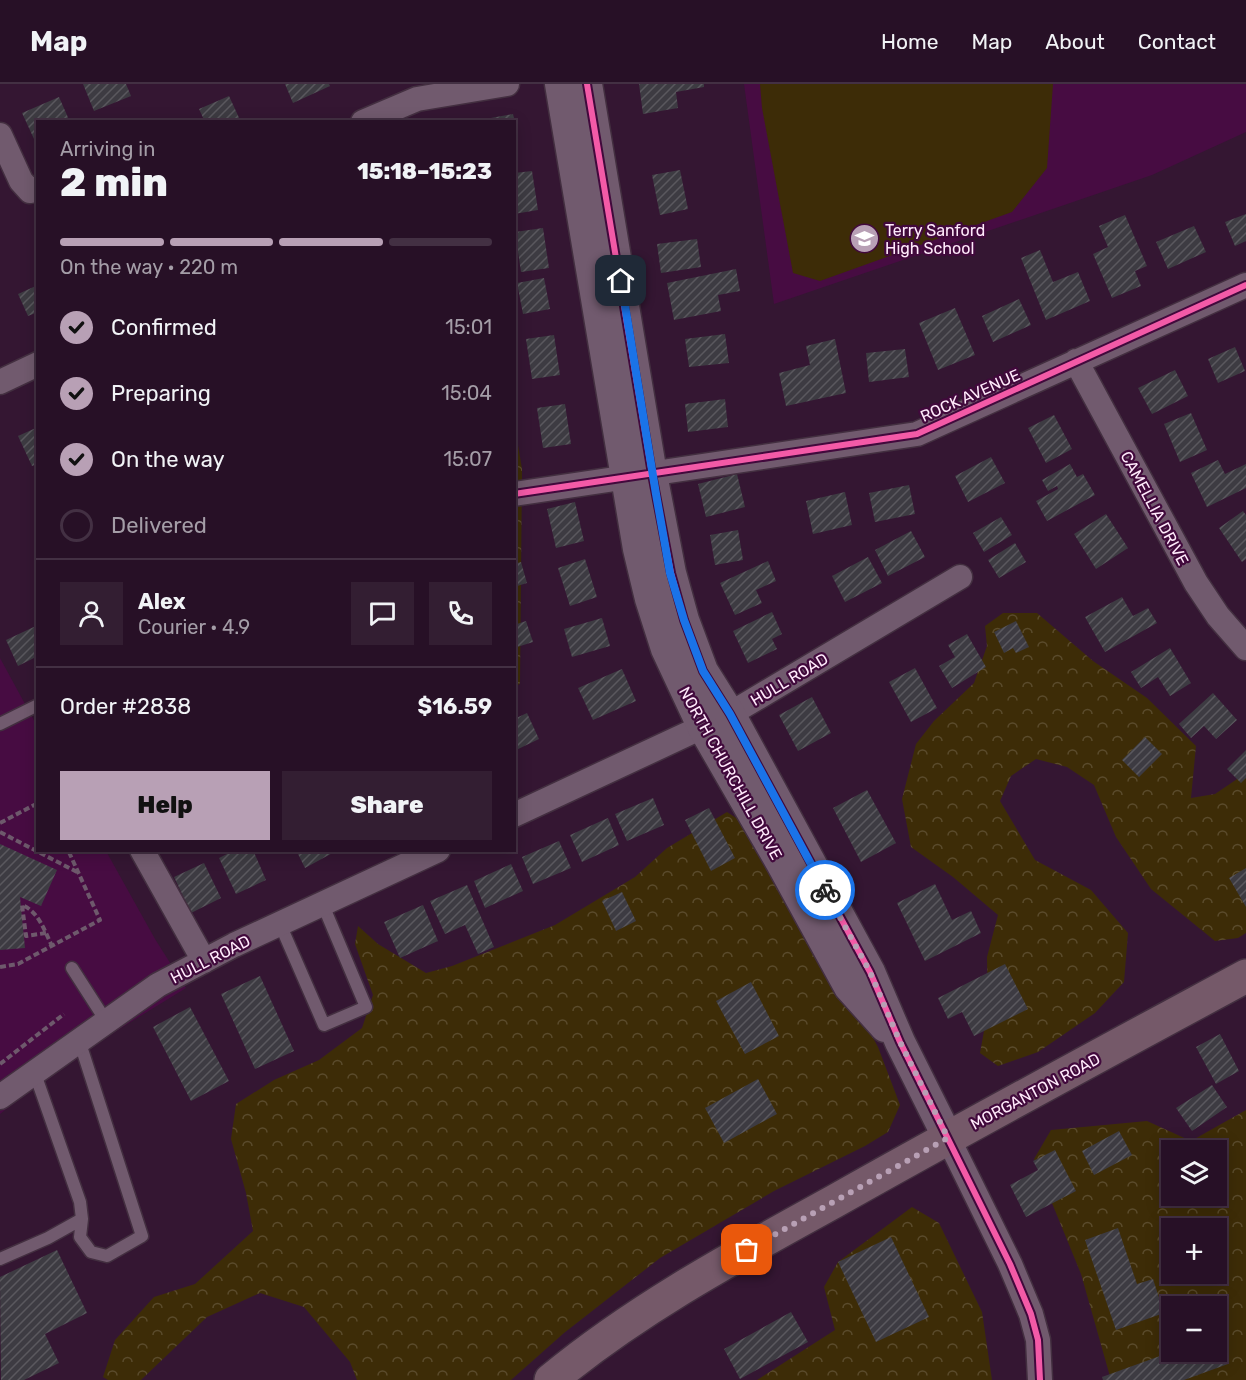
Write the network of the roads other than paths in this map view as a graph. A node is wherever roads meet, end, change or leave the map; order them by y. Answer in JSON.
{"nodes":[{"id":1,"x":507,"y":84,"type":"edge"},
{"id":2,"x":560,"y":84,"type":"edge"},
{"id":3,"x":587,"y":84,"type":"edge"},
{"id":4,"x":368,"y":120,"type":"edge"},
{"id":5,"x":0,"y":135,"type":"edge"},
{"id":6,"x":36,"y":190,"type":"edge"},
{"id":7,"x":1246,"y":285,"type":"edge"},
{"id":8,"x":1076,"y":361,"type":"junction"},
{"id":9,"x":36,"y":365,"type":"edge"},
{"id":10,"x":0,"y":382,"type":"edge"},
{"id":11,"x":639,"y":476,"type":"junction"},
{"id":12,"x":516,"y":494,"type":"edge"},
{"id":13,"x":960,"y":577,"type":"dead end"},
{"id":14,"x":1246,"y":648,"type":"edge"},
{"id":15,"x":36,"y":706,"type":"edge"},
{"id":16,"x":730,"y":714,"type":"junction"},
{"id":17,"x":0,"y":724,"type":"edge"},
{"id":18,"x":702,"y":726,"type":"junction"},
{"id":19,"x":516,"y":814,"type":"edge"},
{"id":20,"x":143,"y":852,"type":"edge"},
{"id":21,"x":434,"y":852,"type":"edge"},
{"id":22,"x":323,"y":905,"type":"junction"},
{"id":23,"x":280,"y":924,"type":"junction"},
{"id":24,"x":204,"y":961,"type":"junction"},
{"id":25,"x":72,"y":968,"type":"dead end"},
{"id":26,"x":1246,"y":976,"type":"edge"},
{"id":27,"x":106,"y":1021,"type":"junction"},
{"id":28,"x":79,"y":1040,"type":"junction"},
{"id":29,"x":900,"y":1042,"type":"junction"},
{"id":30,"x":34,"y":1071,"type":"junction"},
{"id":31,"x":0,"y":1097,"type":"edge"},
{"id":32,"x":948,"y":1138,"type":"junction"},
{"id":33,"x":82,"y":1219,"type":"junction"},
{"id":34,"x":0,"y":1259,"type":"edge"},
{"id":35,"x":551,"y":1380,"type":"edge"},
{"id":36,"x":1040,"y":1380,"type":"edge"}],
"edges":[{"from":1,"to":4,"type":"street"},
{"from":2,"to":11,"type":"street","name":"NORTH CHURCHILL DRIVE"},
{"from":3,"to":11,"type":"street","name":"NORTH CHURCHILL DRIVE"},
{"from":5,"to":6,"type":"street"},
{"from":7,"to":8,"type":"street","name":"ROCK AVENUE"},
{"from":8,"to":11,"type":"street","name":"ROCK AVENUE"},
{"from":8,"to":14,"type":"street","name":"CAMELLIA DRIVE"},
{"from":9,"to":10,"type":"street"},
{"from":11,"to":12,"type":"street","name":"ROCK AVENUE"},
{"from":11,"to":16,"type":"street","name":"NORTH CHURCHILL DRIVE"},
{"from":11,"to":18,"type":"street","name":"NORTH CHURCHILL DRIVE"},
{"from":13,"to":16,"type":"street","name":"HULL ROAD"},
{"from":15,"to":17,"type":"lane"},
{"from":16,"to":18,"type":"street","name":"HULL ROAD"},
{"from":16,"to":29,"type":"street","name":"NORTH CHURCHILL DRIVE"},
{"from":18,"to":19,"type":"street","name":"HULL ROAD"},
{"from":18,"to":29,"type":"street","name":"NORTH CHURCHILL DRIVE"},
{"from":20,"to":24,"type":"street"},
{"from":21,"to":22,"type":"street","name":"HULL ROAD"},
{"from":22,"to":23,"type":"street","name":"HULL ROAD"},
{"from":22,"to":23,"type":"lane"},
{"from":23,"to":24,"type":"street","name":"HULL ROAD"},
{"from":24,"to":27,"type":"street","name":"HULL ROAD"},
{"from":25,"to":27,"type":"lane"},
{"from":26,"to":32,"type":"main road","name":"MORGANTON ROAD"},
{"from":27,"to":28,"type":"street","name":"HULL ROAD"},
{"from":28,"to":30,"type":"street","name":"HULL ROAD"},
{"from":28,"to":33,"type":"lane"},
{"from":29,"to":32,"type":"street","name":"NORTH CHURCHILL DRIVE"},
{"from":30,"to":31,"type":"street","name":"HULL ROAD"},
{"from":30,"to":33,"type":"lane"},
{"from":32,"to":35,"type":"main road","name":"MORGANTON ROAD"},
{"from":32,"to":36,"type":"street"},
{"from":33,"to":34,"type":"lane"}]}
